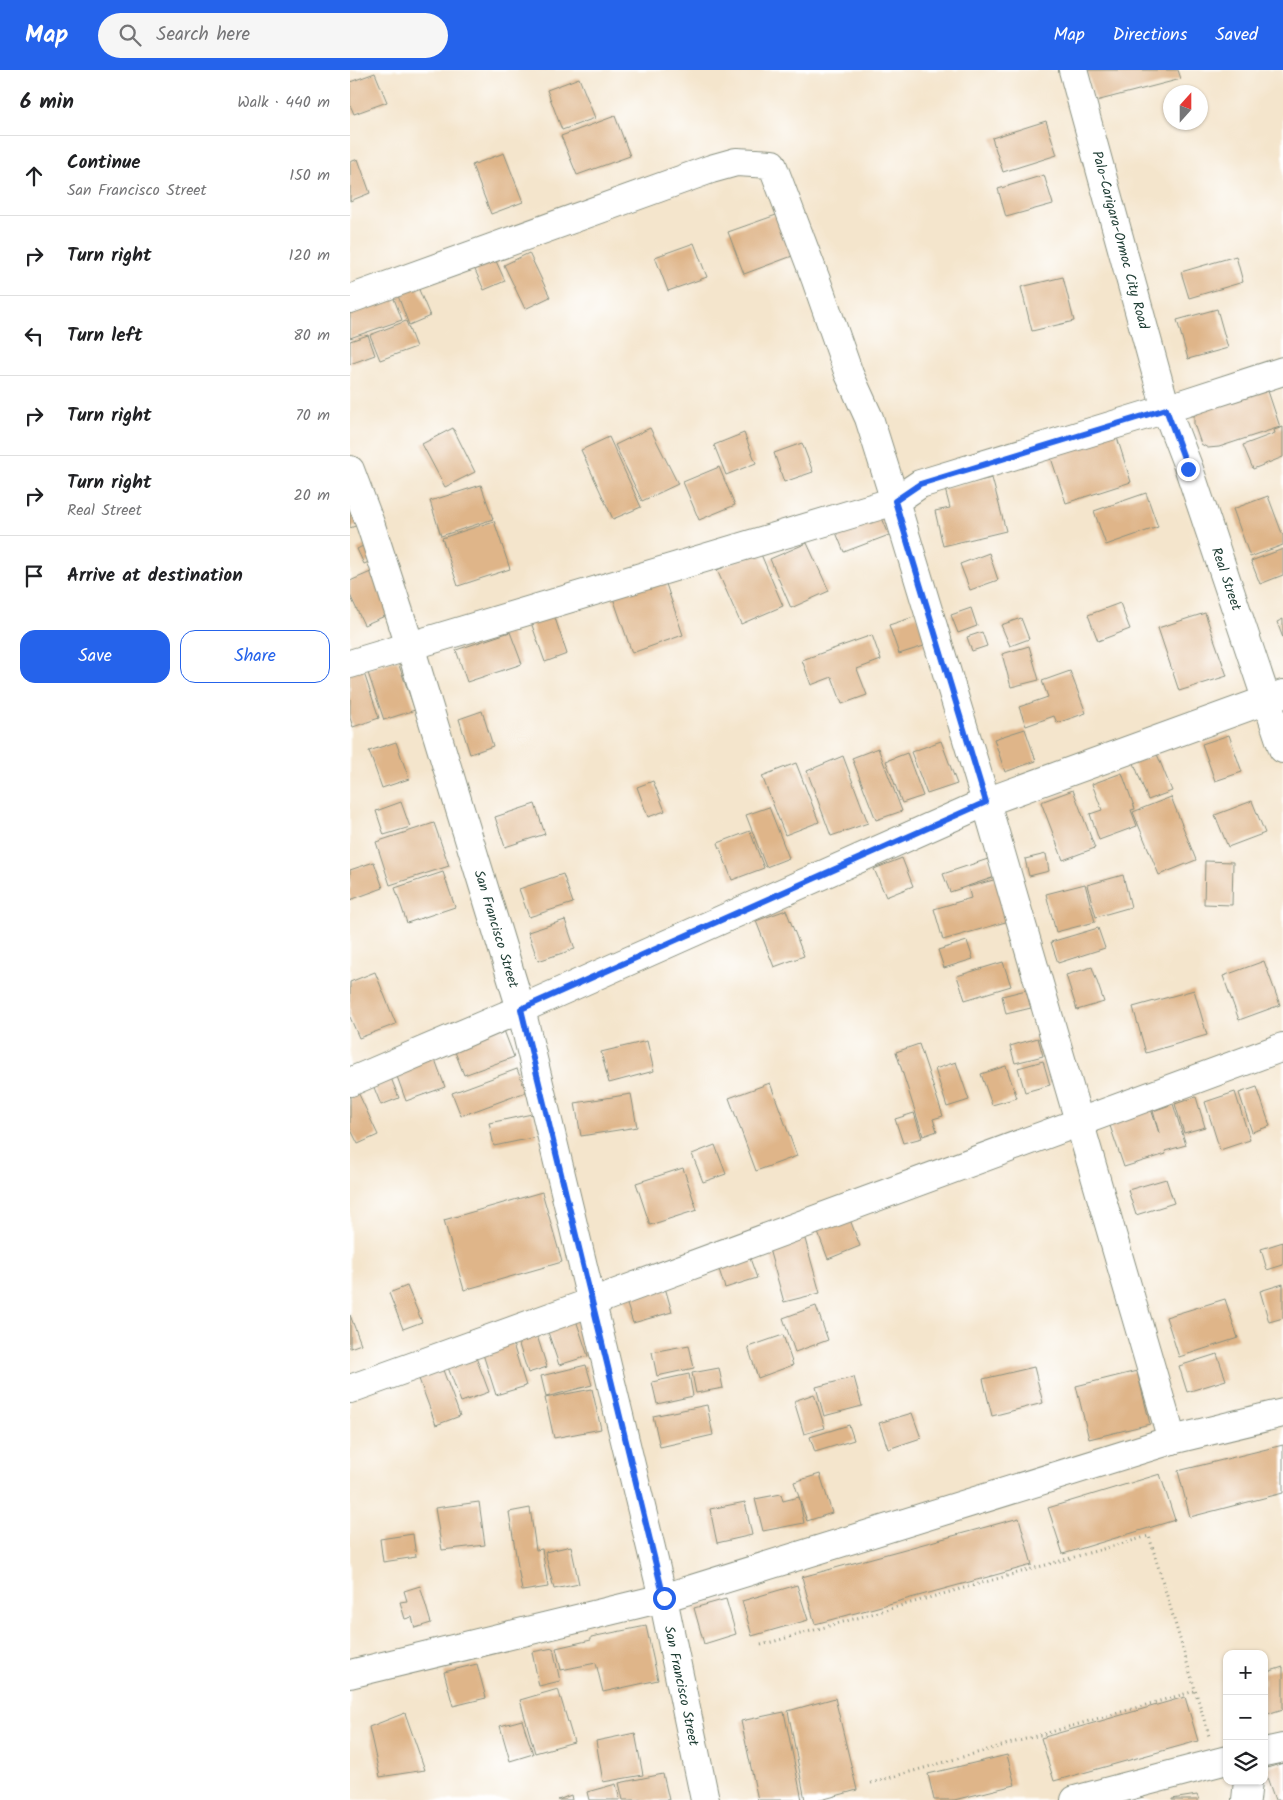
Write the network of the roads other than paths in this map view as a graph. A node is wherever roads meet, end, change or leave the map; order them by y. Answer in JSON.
{"nodes":[{"id":1,"x":1073,"y":70,"type":"edge"},
{"id":2,"x":350,"y":299,"type":"edge"},
{"id":3,"x":1283,"y":371,"type":"edge"},
{"id":4,"x":1166,"y":409,"type":"junction"},
{"id":5,"x":350,"y":470,"type":"edge"},
{"id":6,"x":895,"y":501,"type":"junction"},
{"id":7,"x":361,"y":529,"type":"edge"},
{"id":8,"x":410,"y":646,"type":"junction"},
{"id":9,"x":350,"y":664,"type":"edge"},
{"id":10,"x":1275,"y":698,"type":"edge"},
{"id":11,"x":1283,"y":750,"type":"edge"},
{"id":12,"x":986,"y":802,"type":"junction"},
{"id":13,"x":521,"y":1009,"type":"junction"},
{"id":14,"x":1283,"y":1047,"type":"edge"},
{"id":15,"x":350,"y":1082,"type":"edge"},
{"id":16,"x":1079,"y":1122,"type":"junction"},
{"id":17,"x":592,"y":1302,"type":"junction"},
{"id":18,"x":350,"y":1389,"type":"edge"},
{"id":19,"x":1283,"y":1413,"type":"edge"},
{"id":20,"x":1172,"y":1440,"type":"junction"},
{"id":21,"x":664,"y":1598,"type":"junction"},
{"id":22,"x":350,"y":1674,"type":"edge"},
{"id":23,"x":1283,"y":1748,"type":"edge"},
{"id":24,"x":1268,"y":1751,"type":"edge"},
{"id":25,"x":1222,"y":1761,"type":"edge"},
{"id":26,"x":1248,"y":1785,"type":"edge"},
{"id":27,"x":705,"y":1800,"type":"edge"},
{"id":28,"x":1075,"y":1800,"type":"edge"},
{"id":29,"x":1246,"y":1800,"type":"edge"}],
"edges":[{"from":1,"to":4,"type":"street","name":"Palo-Carigara-Ormoc City Road"},
{"from":2,"to":6,"type":"street"},
{"from":3,"to":4,"type":"street"},
{"from":4,"to":6,"type":"street"},
{"from":4,"to":10,"type":"street","name":"Real Street"},
{"from":5,"to":7,"type":"street","name":"San Francisco Street"},
{"from":6,"to":8,"type":"street"},
{"from":6,"to":12,"type":"street"},
{"from":7,"to":8,"type":"street","name":"San Francisco Street"},
{"from":8,"to":9,"type":"street"},
{"from":8,"to":13,"type":"street","name":"San Francisco Street"},
{"from":10,"to":11,"type":"street","name":"Real Street"},
{"from":10,"to":12,"type":"street"},
{"from":12,"to":13,"type":"street"},
{"from":12,"to":16,"type":"street"},
{"from":13,"to":15,"type":"street"},
{"from":13,"to":17,"type":"street","name":"San Francisco Street"},
{"from":14,"to":16,"type":"street"},
{"from":16,"to":17,"type":"street"},
{"from":16,"to":20,"type":"street"},
{"from":17,"to":18,"type":"street"},
{"from":17,"to":21,"type":"street","name":"San Francisco Street"},
{"from":19,"to":20,"type":"street"},
{"from":20,"to":21,"type":"street"},
{"from":21,"to":22,"type":"street"},
{"from":21,"to":27,"type":"street","name":"San Francisco Street"},
{"from":23,"to":24,"type":"street"},
{"from":25,"to":28,"type":"street"},
{"from":26,"to":29,"type":"street"}]}
